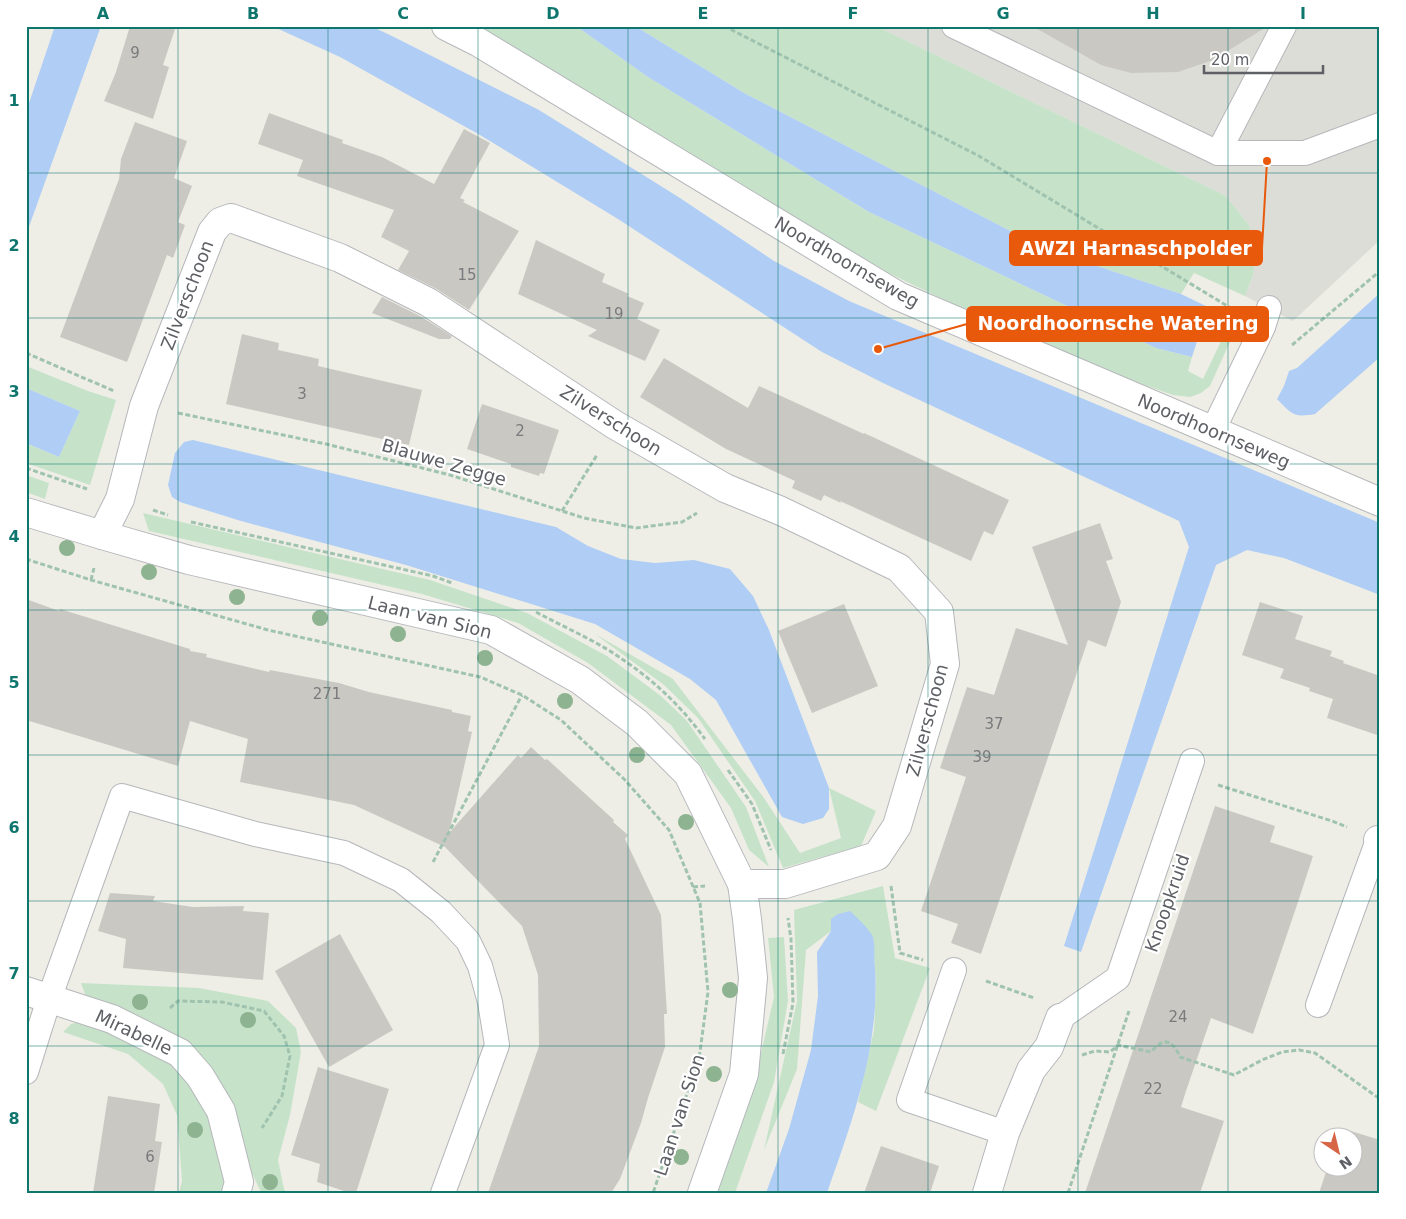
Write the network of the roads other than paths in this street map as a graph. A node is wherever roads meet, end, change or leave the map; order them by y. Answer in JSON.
{"nodes":[{"id":1,"x":446,"y":26,"type":"edge"},
{"id":2,"x":954,"y":26,"type":"edge"},
{"id":3,"x":1284,"y":26,"type":"edge"},
{"id":4,"x":1380,"y":125,"type":"edge"},
{"id":5,"x":1218,"y":153,"type":"junction"},
{"id":6,"x":1266,"y":317,"type":"road end"},
{"id":7,"x":1212,"y":430,"type":"junction"},
{"id":8,"x":1380,"y":502,"type":"edge"},
{"id":9,"x":26,"y":512,"type":"edge"},
{"id":10,"x":102,"y":535,"type":"junction"},
{"id":11,"x":1192,"y":762,"type":"dead end"},
{"id":12,"x":1379,"y":840,"type":"edge"},
{"id":13,"x":742,"y":884,"type":"junction"},
{"id":14,"x":954,"y":970,"type":"dead end"},
{"id":15,"x":38,"y":995,"type":"edge"},
{"id":16,"x":1318,"y":1005,"type":"dead end"},
{"id":17,"x":1060,"y":1018,"type":"joint"},
{"id":18,"x":26,"y":1072,"type":"edge"},
{"id":19,"x":1005,"y":1133,"type":"junction"},
{"id":20,"x":236,"y":1193,"type":"edge"},
{"id":21,"x":444,"y":1193,"type":"edge"},
{"id":22,"x":702,"y":1193,"type":"edge"},
{"id":23,"x":987,"y":1193,"type":"edge"}],
"edges":[{"from":1,"to":7,"type":"street","name":"Noordhoornseweg"},
{"from":2,"to":5,"type":"lane"},
{"from":3,"to":5,"type":"lane"},
{"from":4,"to":5,"type":"lane"},
{"from":6,"to":7,"type":"lane"},
{"from":7,"to":8,"type":"street","name":"Noordhoornseweg"},
{"from":9,"to":10,"type":"street","name":"Laan van Sion"},
{"from":10,"to":13,"type":"street","name":"Laan van Sion"},
{"from":10,"to":13,"type":"street","name":"Zilverschoon"},
{"from":11,"to":17,"type":"lane"},
{"from":12,"to":16,"type":"lane"},
{"from":13,"to":22,"type":"street","name":"Laan van Sion"},
{"from":14,"to":19,"type":"lane"},
{"from":15,"to":18,"type":"lane"},
{"from":15,"to":20,"type":"street","name":"Mirabelle"},
{"from":15,"to":21,"type":"lane"},
{"from":17,"to":19,"type":"street"},
{"from":19,"to":23,"type":"street"}]}
